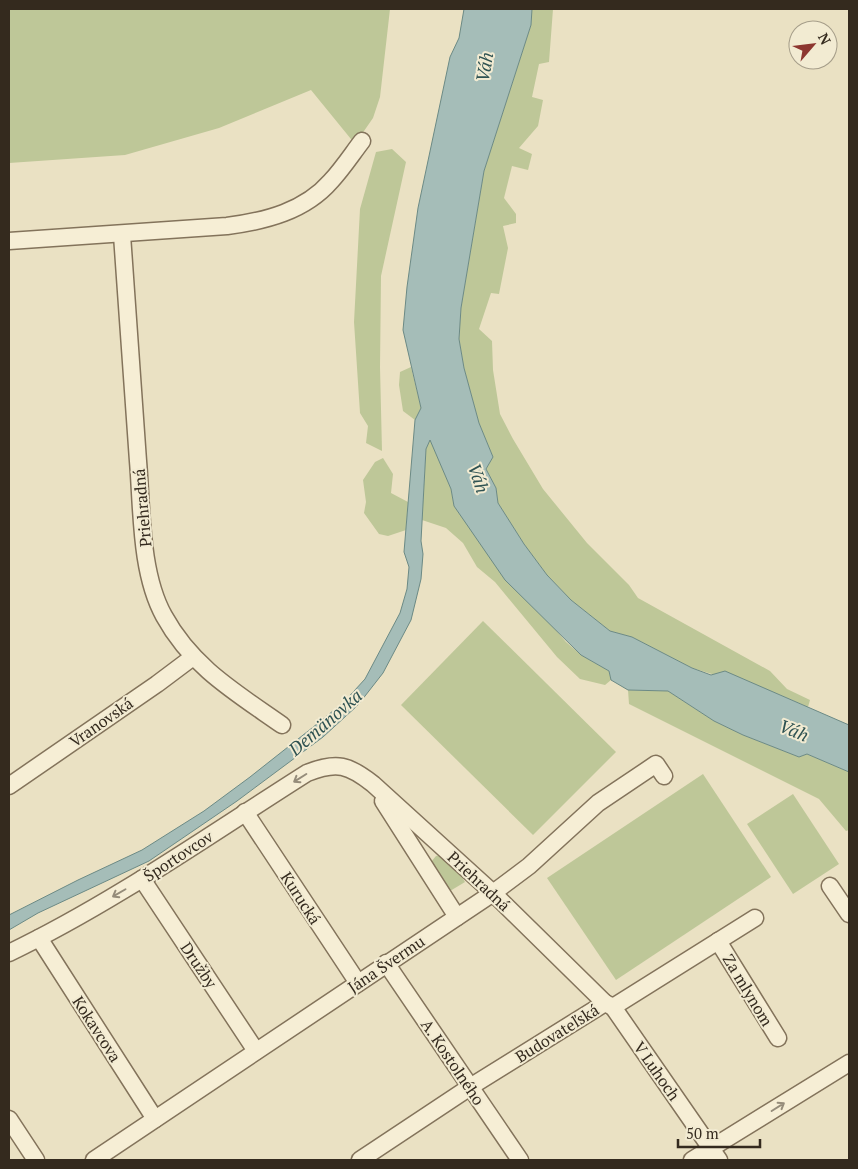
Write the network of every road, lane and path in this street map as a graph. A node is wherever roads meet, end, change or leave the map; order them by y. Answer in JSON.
{"nodes":[{"id":1,"x":362,"y":141,"type":"dead end"},
{"id":2,"x":122,"y":234,"type":"junction"},
{"id":3,"x":9,"y":241,"type":"edge"},
{"id":4,"x":193,"y":657,"type":"junction"},
{"id":5,"x":282,"y":725,"type":"dead end"},
{"id":6,"x":347,"y":767,"type":"joint"},
{"id":7,"x":664,"y":776,"type":"dead end"},
{"id":8,"x":373,"y":784,"type":"junction"},
{"id":9,"x":9,"y":786,"type":"edge"},
{"id":10,"x":246,"y":812,"type":"junction"},
{"id":11,"x":142,"y":880,"type":"junction"},
{"id":12,"x":830,"y":886,"type":"dead end"},
{"id":13,"x":493,"y":893,"type":"junction"},
{"id":14,"x":849,"y":914,"type":"edge"},
{"id":15,"x":457,"y":917,"type":"junction"},
{"id":16,"x":755,"y":918,"type":"dead end"},
{"id":17,"x":39,"y":938,"type":"junction"},
{"id":18,"x":718,"y":941,"type":"junction"},
{"id":19,"x":9,"y":953,"type":"edge"},
{"id":20,"x":386,"y":963,"type":"junction"},
{"id":21,"x":358,"y":984,"type":"junction"},
{"id":22,"x":609,"y":1005,"type":"junction"},
{"id":23,"x":778,"y":1038,"type":"dead end"},
{"id":24,"x":256,"y":1051,"type":"junction"},
{"id":25,"x":849,"y":1063,"type":"edge"},
{"id":26,"x":470,"y":1087,"type":"junction"},
{"id":27,"x":9,"y":1119,"type":"edge"},
{"id":28,"x":155,"y":1119,"type":"junction"},
{"id":29,"x":715,"y":1154,"type":"edge"},
{"id":30,"x":36,"y":1160,"type":"edge"},
{"id":31,"x":94,"y":1160,"type":"edge"},
{"id":32,"x":360,"y":1160,"type":"edge"},
{"id":33,"x":520,"y":1160,"type":"edge"},
{"id":34,"x":692,"y":1160,"type":"edge"}],
"edges":[{"from":1,"to":2,"type":"street"},
{"from":2,"to":3,"type":"street"},
{"from":2,"to":4,"type":"street","name":"Priehradná"},
{"from":4,"to":5,"type":"street","name":"Priehradná"},
{"from":4,"to":9,"type":"street","name":"Vranovská"},
{"from":6,"to":8,"type":"street","name":"Priehradná"},
{"from":6,"to":10,"type":"street","name":"Športovcov","one_way":true},
{"from":7,"to":13,"type":"street","name":"Jána Švermu"},
{"from":8,"to":13,"type":"street","name":"Priehradná"},
{"from":8,"to":15,"type":"street"},
{"from":10,"to":11,"type":"street","name":"Športovcov"},
{"from":10,"to":21,"type":"street","name":"Kurucká"},
{"from":11,"to":17,"type":"street","name":"Športovcov","one_way":true},
{"from":11,"to":24,"type":"street","name":"Družby"},
{"from":12,"to":14,"type":"street"},
{"from":13,"to":15,"type":"street","name":"Jána Švermu"},
{"from":13,"to":22,"type":"street","name":"Priehradná"},
{"from":15,"to":20,"type":"street","name":"Jána Švermu"},
{"from":16,"to":18,"type":"street","name":"Budovateľská"},
{"from":17,"to":19,"type":"street","name":"Športovcov"},
{"from":17,"to":28,"type":"street","name":"Kokavcova"},
{"from":18,"to":22,"type":"street","name":"Budovateľská"},
{"from":18,"to":23,"type":"street","name":"Za mlynom"},
{"from":20,"to":21,"type":"street","name":"Jána Švermu"},
{"from":20,"to":26,"type":"street","name":"A. Kostolného"},
{"from":21,"to":24,"type":"street","name":"Jána Švermu"},
{"from":22,"to":26,"type":"street","name":"Budovateľská"},
{"from":22,"to":29,"type":"street","name":"V Luhoch"},
{"from":24,"to":28,"type":"street","name":"Jána Švermu"},
{"from":29,"to":25,"type":"street","one_way":true},
{"from":26,"to":32,"type":"street","name":"Budovateľská"},
{"from":26,"to":33,"type":"street","name":"A. Kostolného"},
{"from":27,"to":30,"type":"street"},
{"from":28,"to":31,"type":"street","name":"Jána Švermu"},
{"from":29,"to":34,"type":"street"}]}
